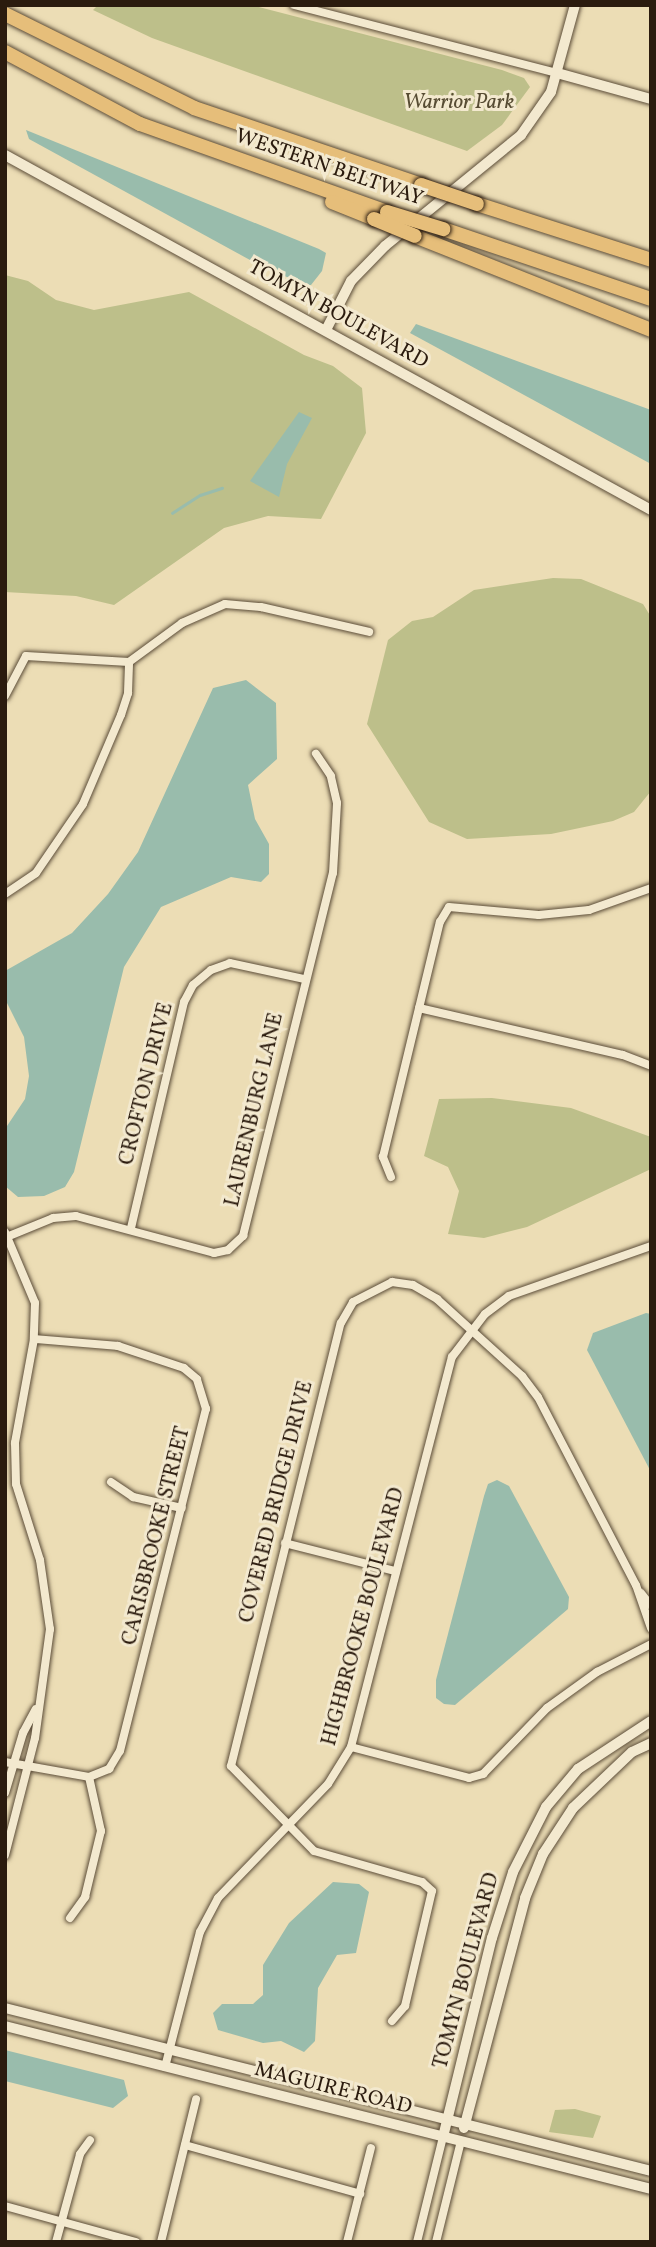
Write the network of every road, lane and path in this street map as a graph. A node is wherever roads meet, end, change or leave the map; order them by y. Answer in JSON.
{"nodes":[{"id":1,"x":294,"y":5,"type":"edge"},
{"id":2,"x":575,"y":5,"type":"edge"},
{"id":3,"x":5,"y":14,"type":"edge"},
{"id":4,"x":5,"y":52,"type":"edge"},
{"id":5,"x":557,"y":74,"type":"junction"},
{"id":6,"x":651,"y":99,"type":"edge"},
{"id":7,"x":140,"y":124,"type":"junction"},
{"id":8,"x":5,"y":155,"type":"edge"},
{"id":9,"x":651,"y":260,"type":"edge"},
{"id":10,"x":651,"y":299,"type":"edge"},
{"id":11,"x":651,"y":328,"type":"edge"},
{"id":12,"x":326,"y":330,"type":"junction"},
{"id":13,"x":651,"y":510,"type":"edge"},
{"id":14,"x":369,"y":632,"type":"dead end"},
{"id":15,"x":129,"y":662,"type":"junction"},
{"id":16,"x":5,"y":696,"type":"edge"},
{"id":17,"x":316,"y":754,"type":"dead end"},
{"id":18,"x":650,"y":892,"type":"edge"},
{"id":19,"x":5,"y":894,"type":"edge"},
{"id":20,"x":304,"y":979,"type":"junction"},
{"id":21,"x":419,"y":1008,"type":"junction"},
{"id":22,"x":651,"y":1066,"type":"edge"},
{"id":23,"x":391,"y":1177,"type":"dead end"},
{"id":24,"x":131,"y":1228,"type":"junction"},
{"id":25,"x":7,"y":1234,"type":"edge"},
{"id":26,"x":651,"y":1246,"type":"edge"},
{"id":27,"x":470,"y":1330,"type":"junction"},
{"id":28,"x":34,"y":1339,"type":"junction"},
{"id":29,"x":111,"y":1482,"type":"dead end"},
{"id":30,"x":182,"y":1508,"type":"junction"},
{"id":31,"x":285,"y":1544,"type":"junction"},
{"id":32,"x":395,"y":1571,"type":"junction"},
{"id":33,"x":636,"y":1585,"type":"junction"},
{"id":34,"x":651,"y":1606,"type":"edge"},
{"id":35,"x":651,"y":1628,"type":"edge"},
{"id":36,"x":651,"y":1644,"type":"edge"},
{"id":37,"x":39,"y":1703,"type":"junction"},
{"id":38,"x":651,"y":1721,"type":"edge"},
{"id":39,"x":651,"y":1743,"type":"edge"},
{"id":40,"x":351,"y":1747,"type":"junction"},
{"id":41,"x":9,"y":1763,"type":"edge"},
{"id":42,"x":27,"y":1768,"type":"junction"},
{"id":43,"x":89,"y":1777,"type":"junction"},
{"id":44,"x":5,"y":1793,"type":"edge"},
{"id":45,"x":289,"y":1827,"type":"junction"},
{"id":46,"x":5,"y":1855,"type":"edge"},
{"id":47,"x":70,"y":1918,"type":"dead end"},
{"id":48,"x":5,"y":2008,"type":"edge"},
{"id":49,"x":392,"y":2021,"type":"dead end"},
{"id":50,"x":5,"y":2025,"type":"edge"},
{"id":51,"x":170,"y":2050,"type":"junction"},
{"id":52,"x":166,"y":2067,"type":"junction"},
{"id":53,"x":196,"y":2099,"type":"dead end"},
{"id":54,"x":448,"y":2120,"type":"junction"},
{"id":55,"x":465,"y":2124,"type":"junction"},
{"id":56,"x":443,"y":2137,"type":"junction"},
{"id":57,"x":90,"y":2140,"type":"dead end"},
{"id":58,"x":461,"y":2141,"type":"junction"},
{"id":59,"x":185,"y":2145,"type":"junction"},
{"id":60,"x":371,"y":2148,"type":"dead end"},
{"id":61,"x":651,"y":2171,"type":"edge"},
{"id":62,"x":651,"y":2189,"type":"edge"},
{"id":63,"x":360,"y":2194,"type":"junction"},
{"id":64,"x":5,"y":2206,"type":"edge"},
{"id":65,"x":62,"y":2220,"type":"junction"},
{"id":66,"x":56,"y":2242,"type":"edge"},
{"id":67,"x":136,"y":2242,"type":"edge"},
{"id":68,"x":161,"y":2242,"type":"edge"},
{"id":69,"x":347,"y":2242,"type":"edge"},
{"id":70,"x":417,"y":2242,"type":"edge"},
{"id":71,"x":436,"y":2242,"type":"edge"}],
"edges":[{"from":1,"to":5,"type":"street"},
{"from":2,"to":5,"type":"street"},
{"from":3,"to":9,"type":"highway","name":"WESTERN BELTWAY","bridge":true},
{"from":4,"to":7,"type":"highway","name":"WESTERN BELTWAY"},
{"from":5,"to":6,"type":"street"},
{"from":5,"to":12,"type":"street"},
{"from":7,"to":10,"type":"highway","name":"WESTERN BELTWAY","bridge":true},
{"from":7,"to":11,"type":"highway","bridge":true},
{"from":8,"to":12,"type":"street","name":"TOMYN BOULEVARD"},
{"from":12,"to":13,"type":"street","name":"TOMYN BOULEVARD"},
{"from":14,"to":15,"type":"street"},
{"from":15,"to":16,"type":"street"},
{"from":15,"to":19,"type":"street"},
{"from":17,"to":20,"type":"street","name":"LAURENBURG LANE"},
{"from":18,"to":21,"type":"street"},
{"from":20,"to":24,"type":"street","name":"CROFTON DRIVE"},
{"from":20,"to":24,"type":"street","name":"LAURENBURG LANE"},
{"from":21,"to":22,"type":"street"},
{"from":21,"to":23,"type":"street"},
{"from":24,"to":25,"type":"street","name":"LAURENBURG LANE"},
{"from":25,"to":28,"type":"street"},
{"from":26,"to":27,"type":"street","name":"HIGHBROOKE BOULEVARD"},
{"from":27,"to":31,"type":"street","name":"COVERED BRIDGE DRIVE"},
{"from":27,"to":32,"type":"street","name":"HIGHBROOKE BOULEVARD"},
{"from":27,"to":33,"type":"street","name":"COVERED BRIDGE DRIVE"},
{"from":28,"to":30,"type":"street","name":"CARISBROOKE STREET"},
{"from":28,"to":37,"type":"street"},
{"from":29,"to":30,"type":"street"},
{"from":30,"to":43,"type":"street","name":"CARISBROOKE STREET"},
{"from":31,"to":32,"type":"street"},
{"from":31,"to":45,"type":"street","name":"COVERED BRIDGE DRIVE"},
{"from":32,"to":40,"type":"street","name":"HIGHBROOKE BOULEVARD"},
{"from":33,"to":34,"type":"street"},
{"from":33,"to":35,"type":"street"},
{"from":36,"to":40,"type":"street"},
{"from":37,"to":41,"type":"street"},
{"from":37,"to":42,"type":"street"},
{"from":38,"to":54,"type":"street","name":"TOMYN BOULEVARD"},
{"from":39,"to":55,"type":"street","name":"TOMYN BOULEVARD"},
{"from":40,"to":45,"type":"street","name":"HIGHBROOKE BOULEVARD"},
{"from":41,"to":42,"type":"street"},
{"from":41,"to":44,"type":"street"},
{"from":42,"to":43,"type":"street"},
{"from":42,"to":46,"type":"street"},
{"from":43,"to":47,"type":"street"},
{"from":45,"to":49,"type":"street"},
{"from":45,"to":51,"type":"street","name":"HIGHBROOKE BOULEVARD"},
{"from":48,"to":51,"type":"street","name":"MAGUIRE ROAD"},
{"from":50,"to":52,"type":"street","name":"MAGUIRE ROAD"},
{"from":51,"to":52,"type":"street","name":"HIGHBROOKE BOULEVARD"},
{"from":51,"to":54,"type":"street","name":"MAGUIRE ROAD"},
{"from":52,"to":56,"type":"street","name":"MAGUIRE ROAD"},
{"from":53,"to":59,"type":"street"},
{"from":54,"to":55,"type":"street","name":"MAGUIRE ROAD"},
{"from":54,"to":56,"type":"street","name":"TOMYN BOULEVARD"},
{"from":55,"to":58,"type":"street","name":"TOMYN BOULEVARD"},
{"from":55,"to":61,"type":"street","name":"MAGUIRE ROAD"},
{"from":56,"to":58,"type":"street","name":"MAGUIRE ROAD"},
{"from":56,"to":70,"type":"street","name":"TOMYN BOULEVARD"},
{"from":57,"to":65,"type":"street"},
{"from":58,"to":62,"type":"street","name":"MAGUIRE ROAD"},
{"from":58,"to":71,"type":"street","name":"TOMYN BOULEVARD"},
{"from":59,"to":63,"type":"street"},
{"from":59,"to":68,"type":"street"},
{"from":60,"to":63,"type":"street"},
{"from":63,"to":69,"type":"street"},
{"from":64,"to":65,"type":"street"},
{"from":65,"to":66,"type":"street"},
{"from":65,"to":67,"type":"street"}]}
